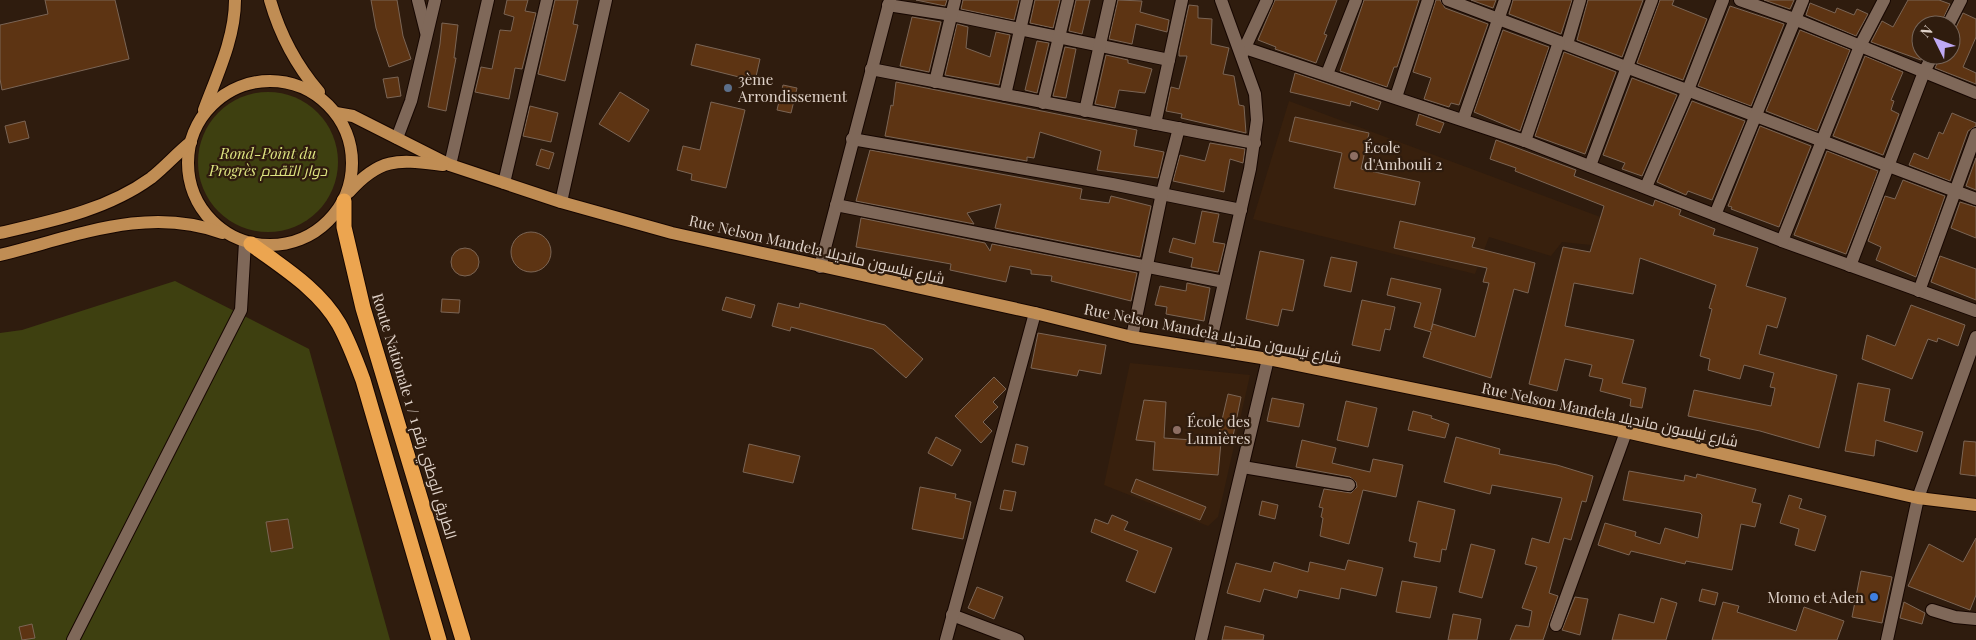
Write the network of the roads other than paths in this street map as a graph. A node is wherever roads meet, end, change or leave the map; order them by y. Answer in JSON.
{"nodes":[{"id":1,"x":234,"y":0,"type":"edge"},
{"id":2,"x":270,"y":0,"type":"edge"},
{"id":3,"x":418,"y":0,"type":"edge"},
{"id":4,"x":435,"y":0,"type":"edge"},
{"id":5,"x":488,"y":0,"type":"edge"},
{"id":6,"x":547,"y":0,"type":"edge"},
{"id":7,"x":606,"y":0,"type":"edge"},
{"id":8,"x":956,"y":0,"type":"edge"},
{"id":9,"x":1027,"y":0,"type":"edge"},
{"id":10,"x":1068,"y":0,"type":"edge"},
{"id":11,"x":1110,"y":0,"type":"edge"},
{"id":12,"x":1182,"y":0,"type":"edge"},
{"id":13,"x":1221,"y":0,"type":"edge"},
{"id":14,"x":1267,"y":0,"type":"edge"},
{"id":15,"x":1356,"y":0,"type":"edge"},
{"id":16,"x":1428,"y":0,"type":"edge"},
{"id":17,"x":1448,"y":0,"type":"edge"},
{"id":18,"x":1505,"y":0,"type":"edge"},
{"id":19,"x":1580,"y":0,"type":"edge"},
{"id":20,"x":1652,"y":0,"type":"edge"},
{"id":21,"x":1723,"y":0,"type":"edge"},
{"id":22,"x":1740,"y":0,"type":"edge"},
{"id":23,"x":1804,"y":0,"type":"edge"},
{"id":24,"x":1884,"y":0,"type":"edge"},
{"id":25,"x":1962,"y":0,"type":"edge"},
{"id":26,"x":889,"y":3,"type":"edge"},
{"id":27,"x":952,"y":15,"type":"junction"},
{"id":28,"x":1954,"y":15,"type":"edge"},
{"id":29,"x":1498,"y":19,"type":"junction"},
{"id":30,"x":1794,"y":19,"type":"junction"},
{"id":31,"x":1020,"y":30,"type":"junction"},
{"id":32,"x":427,"y":37,"type":"junction"},
{"id":33,"x":1058,"y":38,"type":"junction"},
{"id":34,"x":1563,"y":43,"type":"junction"},
{"id":35,"x":1860,"y":46,"type":"junction"},
{"id":36,"x":1100,"y":47,"type":"junction"},
{"id":37,"x":1243,"y":52,"type":"junction"},
{"id":38,"x":1169,"y":60,"type":"junction"},
{"id":39,"x":1928,"y":65,"type":"edge"},
{"id":40,"x":871,"y":69,"type":"junction"},
{"id":41,"x":1628,"y":69,"type":"junction"},
{"id":42,"x":1924,"y":72,"type":"junction"},
{"id":43,"x":1327,"y":74,"type":"junction"},
{"id":44,"x":935,"y":82,"type":"junction"},
{"id":45,"x":1688,"y":90,"type":"junction"},
{"id":46,"x":1976,"y":93,"type":"edge"},
{"id":47,"x":1005,"y":95,"type":"junction"},
{"id":48,"x":1396,"y":97,"type":"junction"},
{"id":49,"x":1043,"y":103,"type":"junction"},
{"id":50,"x":333,"y":108,"type":"junction"},
{"id":51,"x":1085,"y":111,"type":"junction"},
{"id":52,"x":1756,"y":115,"type":"junction"},
{"id":53,"x":202,"y":117,"type":"junction"},
{"id":54,"x":1463,"y":120,"type":"junction"},
{"id":55,"x":1155,"y":124,"type":"junction"},
{"id":56,"x":1179,"y":128,"type":"junction"},
{"id":57,"x":1976,"y":134,"type":"edge"},
{"id":58,"x":397,"y":138,"type":"junction"},
{"id":59,"x":852,"y":139,"type":"junction"},
{"id":60,"x":1525,"y":141,"type":"junction"},
{"id":61,"x":1823,"y":141,"type":"junction"},
{"id":62,"x":191,"y":142,"type":"junction"},
{"id":63,"x":1255,"y":143,"type":"junction"},
{"id":64,"x":450,"y":165,"type":"junction"},
{"id":65,"x":1590,"y":166,"type":"junction"},
{"id":66,"x":1888,"y":166,"type":"junction"},
{"id":67,"x":504,"y":183,"type":"junction"},
{"id":68,"x":1646,"y":187,"type":"junction"},
{"id":69,"x":1955,"y":191,"type":"junction"},
{"id":70,"x":1162,"y":193,"type":"junction"},
{"id":71,"x":345,"y":197,"type":"junction"},
{"id":72,"x":1976,"y":199,"type":"edge"},
{"id":73,"x":561,"y":202,"type":"junction"},
{"id":74,"x":836,"y":205,"type":"junction"},
{"id":75,"x":1241,"y":210,"type":"junction"},
{"id":76,"x":1715,"y":215,"type":"junction"},
{"id":77,"x":0,"y":233,"type":"edge"},
{"id":78,"x":1782,"y":241,"type":"junction"},
{"id":79,"x":245,"y":242,"type":"junction"},
{"id":80,"x":0,"y":255,"type":"edge"},
{"id":81,"x":1850,"y":266,"type":"junction"},
{"id":82,"x":820,"y":267,"type":"junction"},
{"id":83,"x":1147,"y":268,"type":"junction"},
{"id":84,"x":1224,"y":282,"type":"junction"},
{"id":85,"x":1919,"y":292,"type":"junction"},
{"id":86,"x":1976,"y":311,"type":"edge"},
{"id":87,"x":1035,"y":313,"type":"junction"},
{"id":88,"x":1976,"y":336,"type":"edge"},
{"id":89,"x":1132,"y":337,"type":"junction"},
{"id":90,"x":1209,"y":348,"type":"junction"},
{"id":91,"x":1268,"y":360,"type":"junction"},
{"id":92,"x":1626,"y":432,"type":"junction"},
{"id":93,"x":1243,"y":467,"type":"junction"},
{"id":94,"x":1349,"y":485,"type":"dead end"},
{"id":95,"x":1918,"y":498,"type":"junction"},
{"id":96,"x":1976,"y":505,"type":"edge"},
{"id":97,"x":1932,"y":610,"type":"dead end"},
{"id":98,"x":952,"y":615,"type":"junction"},
{"id":99,"x":1976,"y":619,"type":"edge"},
{"id":100,"x":1556,"y":625,"type":"dead end"},
{"id":101,"x":73,"y":640,"type":"edge"},
{"id":102,"x":439,"y":640,"type":"edge"},
{"id":103,"x":463,"y":640,"type":"edge"},
{"id":104,"x":946,"y":640,"type":"edge"},
{"id":105,"x":1018,"y":640,"type":"edge"},
{"id":106,"x":1201,"y":640,"type":"edge"},
{"id":107,"x":1887,"y":640,"type":"edge"}],
"edges":[{"from":1,"to":53,"type":"main road"},
{"from":2,"to":50,"type":"main road"},
{"from":3,"to":32,"type":"street"},
{"from":4,"to":32,"type":"street"},
{"from":5,"to":64,"type":"street"},
{"from":6,"to":67,"type":"street"},
{"from":7,"to":73,"type":"street"},
{"from":8,"to":27,"type":"street"},
{"from":9,"to":31,"type":"street"},
{"from":10,"to":33,"type":"street"},
{"from":11,"to":36,"type":"street"},
{"from":12,"to":38,"type":"street"},
{"from":13,"to":37,"type":"street"},
{"from":14,"to":37,"type":"street"},
{"from":15,"to":43,"type":"street"},
{"from":16,"to":48,"type":"street"},
{"from":17,"to":29,"type":"street"},
{"from":18,"to":29,"type":"street"},
{"from":19,"to":34,"type":"street"},
{"from":20,"to":41,"type":"street"},
{"from":21,"to":45,"type":"street"},
{"from":22,"to":30,"type":"street"},
{"from":23,"to":30,"type":"street"},
{"from":24,"to":35,"type":"street"},
{"from":25,"to":28,"type":"street"},
{"from":26,"to":27,"type":"street"},
{"from":26,"to":40,"type":"street"},
{"from":27,"to":31,"type":"street"},
{"from":27,"to":44,"type":"street"},
{"from":29,"to":34,"type":"street"},
{"from":29,"to":54,"type":"street"},
{"from":30,"to":35,"type":"street"},
{"from":30,"to":52,"type":"street"},
{"from":31,"to":33,"type":"street"},
{"from":31,"to":47,"type":"street"},
{"from":32,"to":58,"type":"street"},
{"from":33,"to":36,"type":"street"},
{"from":33,"to":49,"type":"street"},
{"from":34,"to":41,"type":"street"},
{"from":34,"to":60,"type":"street"},
{"from":35,"to":42,"type":"street"},
{"from":35,"to":61,"type":"street"},
{"from":36,"to":38,"type":"street"},
{"from":36,"to":51,"type":"street"},
{"from":37,"to":43,"type":"street"},
{"from":37,"to":63,"type":"street"},
{"from":38,"to":55,"type":"street"},
{"from":39,"to":42,"type":"street"},
{"from":40,"to":44,"type":"street"},
{"from":40,"to":59,"type":"street"},
{"from":41,"to":45,"type":"street"},
{"from":41,"to":65,"type":"street"},
{"from":42,"to":46,"type":"street"},
{"from":42,"to":66,"type":"street"},
{"from":43,"to":48,"type":"street"},
{"from":44,"to":47,"type":"street"},
{"from":45,"to":52,"type":"street"},
{"from":45,"to":68,"type":"street"},
{"from":47,"to":49,"type":"street"},
{"from":48,"to":54,"type":"street"},
{"from":49,"to":51,"type":"street"},
{"from":50,"to":53,"type":"main road"},
{"from":50,"to":58,"type":"main road","name":"Rue Nelson Mandela شارع نيلسون مانديلا"},
{"from":50,"to":71,"type":"main road"},
{"from":51,"to":55,"type":"street"},
{"from":52,"to":61,"type":"street"},
{"from":52,"to":76,"type":"street"},
{"from":53,"to":62,"type":"main road"},
{"from":54,"to":60,"type":"street"},
{"from":55,"to":56,"type":"street"},
{"from":56,"to":63,"type":"street"},
{"from":56,"to":70,"type":"street"},
{"from":57,"to":69,"type":"street"},
{"from":58,"to":64,"type":"main road","name":"Rue Nelson Mandela شارع نيلسون مانديلا"},
{"from":59,"to":70,"type":"street"},
{"from":59,"to":74,"type":"street"},
{"from":60,"to":65,"type":"street"},
{"from":61,"to":66,"type":"street"},
{"from":61,"to":78,"type":"street"},
{"from":62,"to":77,"type":"main road"},
{"from":62,"to":79,"type":"main road"},
{"from":63,"to":75,"type":"street"},
{"from":64,"to":67,"type":"main road","name":"Rue Nelson Mandela شارع نيلسون مانديلا"},
{"from":64,"to":71,"type":"main road","name":"Rue Nelson Mandela شارع نيلسون مانديلا"},
{"from":65,"to":68,"type":"street"},
{"from":66,"to":69,"type":"street"},
{"from":66,"to":81,"type":"street"},
{"from":67,"to":73,"type":"main road","name":"Rue Nelson Mandela شارع نيلسون مانديلا"},
{"from":68,"to":76,"type":"street"},
{"from":69,"to":72,"type":"street"},
{"from":69,"to":85,"type":"street"},
{"from":70,"to":75,"type":"street"},
{"from":70,"to":83,"type":"street"},
{"from":71,"to":79,"type":"main road"},
{"from":71,"to":103,"type":"highway","name":"Route Nationale 1 / الطريق الوطني رقم 1"},
{"from":73,"to":82,"type":"main road","name":"Rue Nelson Mandela شارع نيلسون مانديلا"},
{"from":74,"to":82,"type":"street"},
{"from":74,"to":83,"type":"street"},
{"from":75,"to":84,"type":"street"},
{"from":76,"to":78,"type":"street"},
{"from":78,"to":81,"type":"street"},
{"from":79,"to":80,"type":"main road"},
{"from":79,"to":101,"type":"street"},
{"from":79,"to":102,"type":"highway"},
{"from":81,"to":85,"type":"street"},
{"from":82,"to":87,"type":"main road","name":"Rue Nelson Mandela شارع نيلسون مانديلا"},
{"from":83,"to":84,"type":"street"},
{"from":83,"to":89,"type":"street"},
{"from":84,"to":90,"type":"street"},
{"from":85,"to":86,"type":"street"},
{"from":87,"to":89,"type":"main road","name":"Rue Nelson Mandela شارع نيلسون مانديلا"},
{"from":87,"to":98,"type":"street"},
{"from":88,"to":95,"type":"street"},
{"from":89,"to":90,"type":"main road","name":"Rue Nelson Mandela شارع نيلسون مانديلا"},
{"from":90,"to":91,"type":"main road","name":"Rue Nelson Mandela شارع نيلسون مانديلا"},
{"from":91,"to":92,"type":"main road","name":"Rue Nelson Mandela شارع نيلسون مانديلا"},
{"from":91,"to":93,"type":"street"},
{"from":92,"to":95,"type":"main road","name":"Rue Nelson Mandela شارع نيلسون مانديلا"},
{"from":92,"to":100,"type":"street"},
{"from":93,"to":94,"type":"street"},
{"from":93,"to":106,"type":"street"},
{"from":95,"to":96,"type":"main road","name":"Rue Nelson Mandela شارع نيلسون مانديلا"},
{"from":95,"to":107,"type":"street"},
{"from":97,"to":99,"type":"street"},
{"from":98,"to":104,"type":"street"},
{"from":98,"to":105,"type":"street"}]}
